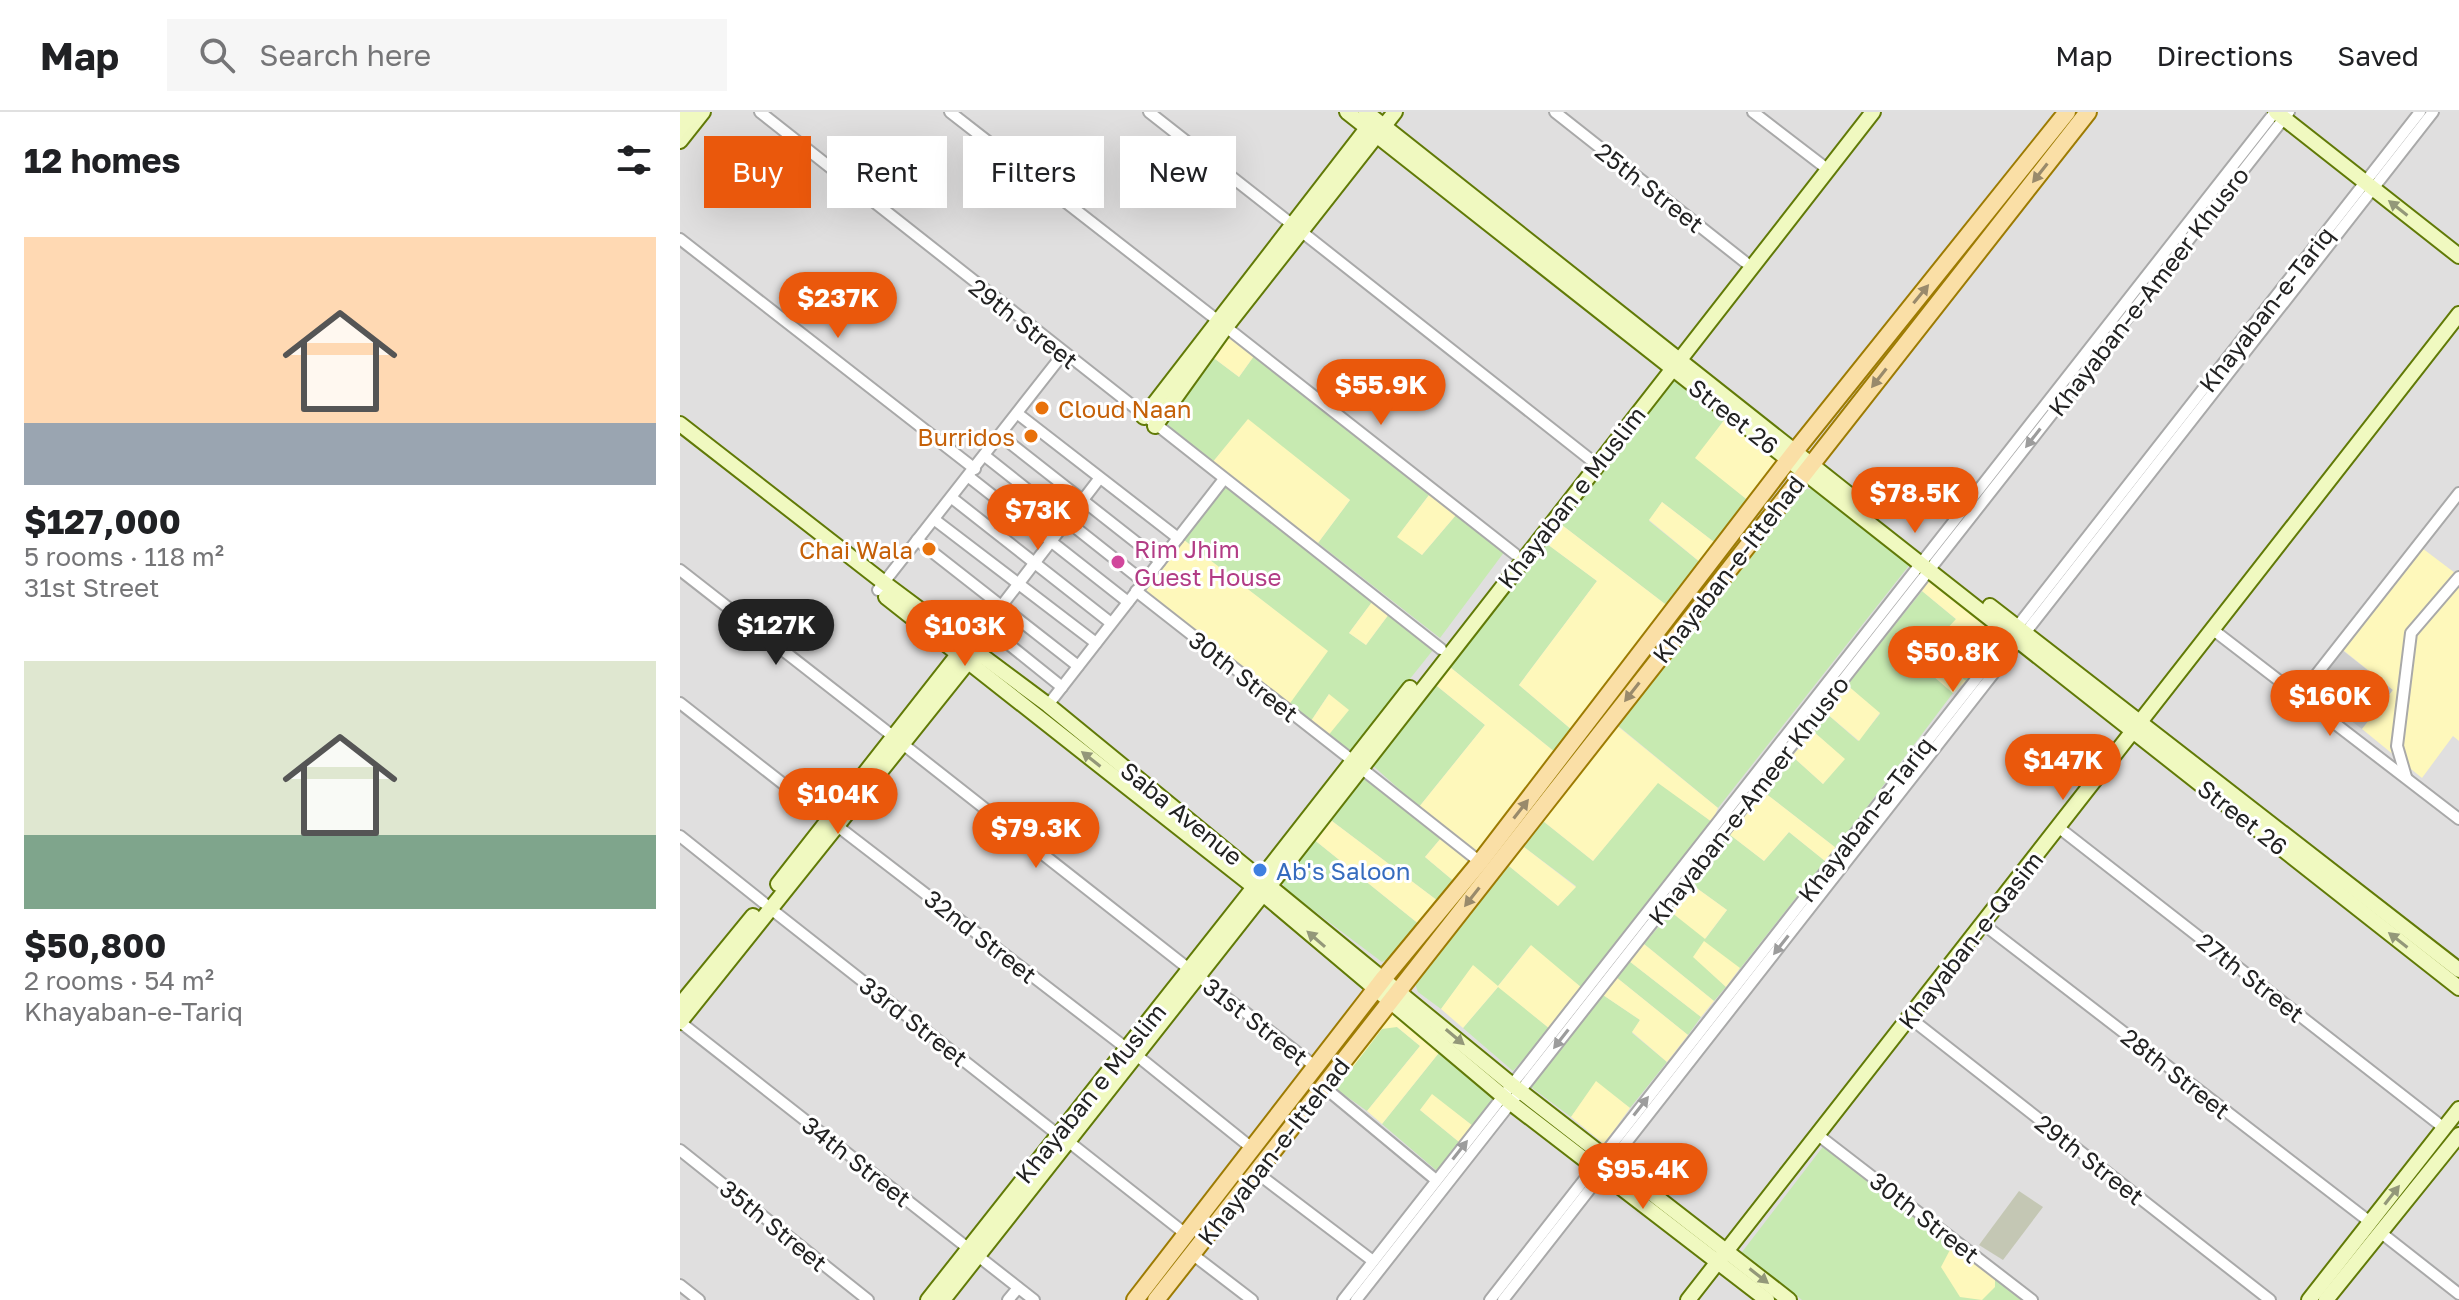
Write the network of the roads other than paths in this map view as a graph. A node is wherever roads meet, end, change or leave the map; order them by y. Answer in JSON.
{"nodes":[{"id":1,"x":688,"y":112,"type":"edge"},
{"id":2,"x":703,"y":112,"type":"edge"},
{"id":3,"x":760,"y":112,"type":"edge"},
{"id":4,"x":950,"y":112,"type":"edge"},
{"id":5,"x":1149,"y":112,"type":"edge"},
{"id":6,"x":1347,"y":112,"type":"edge"},
{"id":7,"x":1395,"y":112,"type":"edge"},
{"id":8,"x":1555,"y":112,"type":"edge"},
{"id":9,"x":1753,"y":112,"type":"edge"},
{"id":10,"x":2067,"y":112,"type":"edge"},
{"id":11,"x":2088,"y":112,"type":"edge"},
{"id":12,"x":2420,"y":112,"type":"edge"},
{"id":13,"x":2433,"y":112,"type":"edge"},
{"id":14,"x":2281,"y":114,"type":"edge"},
{"id":15,"x":1864,"y":117,"type":"edge"},
{"id":16,"x":1374,"y":122,"type":"edge"},
{"id":17,"x":680,"y":123,"type":"edge"},
{"id":18,"x":680,"y":141,"type":"edge"},
{"id":19,"x":1822,"y":165,"type":"junction"},
{"id":20,"x":2369,"y":186,"type":"junction"},
{"id":21,"x":1298,"y":229,"type":"junction"},
{"id":22,"x":680,"y":239,"type":"edge"},
{"id":23,"x":2459,"y":256,"type":"edge"},
{"id":24,"x":1745,"y":262,"type":"junction"},
{"id":25,"x":2128,"y":297,"type":"junction"},
{"id":26,"x":2136,"y":306,"type":"junction"},
{"id":27,"x":2459,"y":314,"type":"edge"},
{"id":28,"x":2113,"y":315,"type":"junction"},
{"id":29,"x":2123,"y":323,"type":"junction"},
{"id":30,"x":1222,"y":324,"type":"junction"},
{"id":31,"x":2459,"y":328,"type":"edge"},
{"id":32,"x":1063,"y":354,"type":"junction"},
{"id":33,"x":1672,"y":360,"type":"junction"},
{"id":34,"x":1018,"y":414,"type":"junction"},
{"id":35,"x":1626,"y":421,"type":"junction"},
{"id":36,"x":1150,"y":422,"type":"junction"},
{"id":37,"x":680,"y":424,"type":"edge"},
{"id":38,"x":680,"y":434,"type":"edge"},
{"id":39,"x":1001,"y":436,"type":"junction"},
{"id":40,"x":1793,"y":455,"type":"junction"},
{"id":41,"x":985,"y":456,"type":"junction"},
{"id":42,"x":1591,"y":460,"type":"junction"},
{"id":43,"x":1809,"y":467,"type":"junction"},
{"id":44,"x":972,"y":473,"type":"junction"},
{"id":45,"x":1099,"y":479,"type":"junction"},
{"id":46,"x":1224,"y":479,"type":"junction"},
{"id":47,"x":2459,"y":493,"type":"edge"},
{"id":48,"x":952,"y":498,"type":"junction"},
{"id":49,"x":1082,"y":501,"type":"junction"},
{"id":50,"x":935,"y":520,"type":"junction"},
{"id":51,"x":1068,"y":521,"type":"junction"},
{"id":52,"x":1546,"y":523,"type":"junction"},
{"id":53,"x":1178,"y":538,"type":"junction"},
{"id":54,"x":917,"y":540,"type":"junction"},
{"id":55,"x":1052,"y":541,"type":"junction"},
{"id":56,"x":1515,"y":554,"type":"junction"},
{"id":57,"x":1160,"y":561,"type":"junction"},
{"id":58,"x":1036,"y":564,"type":"junction"},
{"id":59,"x":1926,"y":564,"type":"junction"},
{"id":60,"x":680,"y":570,"type":"edge"},
{"id":61,"x":2459,"y":577,"type":"edge"},
{"id":62,"x":1144,"y":582,"type":"junction"},
{"id":63,"x":1020,"y":584,"type":"junction"},
{"id":64,"x":880,"y":586,"type":"junction"},
{"id":65,"x":1136,"y":591,"type":"junction"},
{"id":66,"x":1489,"y":595,"type":"junction"},
{"id":67,"x":1128,"y":602,"type":"junction"},
{"id":68,"x":1003,"y":606,"type":"junction"},
{"id":69,"x":1111,"y":623,"type":"junction"},
{"id":70,"x":986,"y":626,"type":"junction"},
{"id":71,"x":2216,"y":631,"type":"junction"},
{"id":72,"x":2017,"y":632,"type":"junction"},
{"id":73,"x":1096,"y":643,"type":"junction"},
{"id":74,"x":1441,"y":649,"type":"junction"},
{"id":75,"x":969,"y":651,"type":"junction"},
{"id":76,"x":1078,"y":666,"type":"junction"},
{"id":77,"x":1062,"y":687,"type":"junction"},
{"id":78,"x":2301,"y":694,"type":"junction"},
{"id":79,"x":1406,"y":701,"type":"junction"},
{"id":80,"x":680,"y":703,"type":"edge"},
{"id":81,"x":1048,"y":705,"type":"junction"},
{"id":82,"x":2141,"y":730,"type":"junction"},
{"id":83,"x":899,"y":741,"type":"junction"},
{"id":84,"x":1357,"y":764,"type":"junction"},
{"id":85,"x":2406,"y":777,"type":"junction"},
{"id":86,"x":2459,"y":819,"type":"edge"},
{"id":87,"x":832,"y":822,"type":"junction"},
{"id":88,"x":2061,"y":829,"type":"junction"},
{"id":89,"x":680,"y":836,"type":"edge"},
{"id":90,"x":1480,"y":862,"type":"junction"},
{"id":91,"x":1263,"y":885,"type":"junction"},
{"id":92,"x":767,"y":906,"type":"junction"},
{"id":93,"x":1985,"y":925,"type":"junction"},
{"id":94,"x":2459,"y":970,"type":"edge"},
{"id":95,"x":1193,"y":972,"type":"junction"},
{"id":96,"x":1379,"y":984,"type":"junction"},
{"id":97,"x":2459,"y":988,"type":"edge"},
{"id":98,"x":1395,"y":997,"type":"junction"},
{"id":99,"x":680,"y":1005,"type":"edge"},
{"id":100,"x":1913,"y":1020,"type":"junction"},
{"id":101,"x":680,"y":1022,"type":"edge"},
{"id":102,"x":1130,"y":1051,"type":"junction"},
{"id":103,"x":1316,"y":1067,"type":"junction"},
{"id":104,"x":1324,"y":1087,"type":"junction"},
{"id":105,"x":1512,"y":1093,"type":"junction"},
{"id":106,"x":2459,"y":1109,"type":"edge"},
{"id":107,"x":2444,"y":1128,"type":"junction"},
{"id":108,"x":1820,"y":1137,"type":"junction"},
{"id":109,"x":1063,"y":1138,"type":"junction"},
{"id":110,"x":2458,"y":1138,"type":"edge"},
{"id":111,"x":1253,"y":1149,"type":"junction"},
{"id":112,"x":680,"y":1150,"type":"edge"},
{"id":113,"x":1604,"y":1164,"type":"junction"},
{"id":114,"x":1257,"y":1173,"type":"junction"},
{"id":115,"x":1436,"y":1180,"type":"junction"},
{"id":116,"x":2375,"y":1227,"type":"junction"},
{"id":117,"x":1187,"y":1235,"type":"junction"},
{"id":118,"x":972,"y":1251,"type":"junction"},
{"id":119,"x":1192,"y":1254,"type":"junction"},
{"id":120,"x":1725,"y":1259,"type":"junction"},
{"id":121,"x":1373,"y":1261,"type":"junction"},
{"id":122,"x":2332,"y":1281,"type":"junction"},
{"id":123,"x":680,"y":1285,"type":"edge"},
{"id":124,"x":1018,"y":1288,"type":"junction"},
{"id":125,"x":2459,"y":1294,"type":"edge"},
{"id":126,"x":699,"y":1300,"type":"edge"},
{"id":127,"x":868,"y":1300,"type":"edge"},
{"id":128,"x":928,"y":1300,"type":"edge"},
{"id":129,"x":943,"y":1300,"type":"edge"},
{"id":130,"x":1008,"y":1300,"type":"edge"},
{"id":131,"x":1034,"y":1300,"type":"edge"},
{"id":132,"x":1135,"y":1300,"type":"edge"},
{"id":133,"x":1156,"y":1300,"type":"edge"},
{"id":134,"x":1252,"y":1300,"type":"edge"},
{"id":135,"x":1343,"y":1300,"type":"edge"},
{"id":136,"x":1356,"y":1300,"type":"edge"},
{"id":137,"x":1490,"y":1300,"type":"edge"},
{"id":138,"x":1503,"y":1300,"type":"edge"},
{"id":139,"x":1688,"y":1300,"type":"edge"},
{"id":140,"x":1698,"y":1300,"type":"edge"},
{"id":141,"x":1767,"y":1300,"type":"edge"},
{"id":142,"x":1789,"y":1300,"type":"edge"},
{"id":143,"x":2032,"y":1300,"type":"edge"},
{"id":144,"x":2270,"y":1300,"type":"edge"},
{"id":145,"x":2309,"y":1300,"type":"edge"},
{"id":146,"x":2326,"y":1300,"type":"edge"}],
"edges":[{"from":1,"to":17,"type":"street"},
{"from":2,"to":18,"type":"street"},
{"from":3,"to":32,"type":"street","name":"29th Street"},
{"from":4,"to":30,"type":"street"},
{"from":5,"to":21,"type":"street"},
{"from":6,"to":16,"type":"street","name":"Street 26"},
{"from":7,"to":16,"type":"street"},
{"from":8,"to":24,"type":"street","name":"25th Street"},
{"from":9,"to":19,"type":"street"},
{"from":40,"to":10,"type":"main road","name":"Khayaban-e-Ittehad","one_way":true},
{"from":11,"to":43,"type":"main road","name":"Khayaban-e-Ittehad","one_way":true},
{"from":12,"to":20,"type":"street","name":"Khayaban-e-Tariq"},
{"from":13,"to":20,"type":"street","name":"Khayaban-e-Tariq"},
{"from":14,"to":20,"type":"street"},
{"from":14,"to":25,"type":"street","name":"Khayaban-e-Ameer Khusro"},
{"from":14,"to":26,"type":"street","name":"Khayaban-e-Ameer Khusro"},
{"from":15,"to":19,"type":"street","name":"Khayaban e Muslim"},
{"from":15,"to":33,"type":"street","name":"Khayaban e Muslim"},
{"from":16,"to":21,"type":"street"},
{"from":16,"to":33,"type":"street","name":"Street 26"},
{"from":19,"to":24,"type":"street","name":"Khayaban e Muslim"},
{"from":23,"to":20,"type":"street","one_way":true},
{"from":20,"to":72,"type":"street","name":"Khayaban-e-Tariq"},
{"from":21,"to":30,"type":"street"},
{"from":21,"to":42,"type":"street"},
{"from":22,"to":44,"type":"street"},
{"from":24,"to":33,"type":"street","name":"Khayaban e Muslim"},
{"from":25,"to":26,"type":"street"},
{"from":25,"to":28,"type":"street","name":"Khayaban-e-Ameer Khusro"},
{"from":26,"to":29,"type":"street","name":"Khayaban-e-Ameer Khusro"},
{"from":27,"to":71,"type":"street","name":"Khayaban-e-Qasim"},
{"from":28,"to":29,"type":"street"},
{"from":28,"to":59,"type":"street","name":"Khayaban-e-Ameer Khusro"},
{"from":29,"to":59,"type":"street","name":"Khayaban-e-Ameer Khusro","one_way":true},
{"from":30,"to":36,"type":"street"},
{"from":30,"to":56,"type":"street"},
{"from":31,"to":71,"type":"street","name":"Khayaban-e-Qasim"},
{"from":32,"to":34,"type":"street"},
{"from":32,"to":36,"type":"street","name":"29th Street"},
{"from":33,"to":35,"type":"street","name":"Khayaban e Muslim"},
{"from":33,"to":40,"type":"street","name":"Street 26"},
{"from":34,"to":39,"type":"street"},
{"from":34,"to":45,"type":"street"},
{"from":35,"to":42,"type":"street","name":"Khayaban e Muslim"},
{"from":35,"to":52,"type":"street","name":"Khayaban e Muslim"},
{"from":36,"to":46,"type":"street","name":"29th Street"},
{"from":37,"to":64,"type":"street","name":"Saba Avenue"},
{"from":38,"to":64,"type":"street","name":"Saba Avenue"},
{"from":39,"to":41,"type":"street"},
{"from":39,"to":49,"type":"street"},
{"from":40,"to":43,"type":"street","name":"Street 26"},
{"from":90,"to":40,"type":"main road","name":"Khayaban-e-Ittehad","one_way":true},
{"from":41,"to":44,"type":"street"},
{"from":41,"to":51,"type":"street"},
{"from":42,"to":52,"type":"street","name":"Khayaban e Muslim"},
{"from":43,"to":59,"type":"street","name":"Street 26"},
{"from":43,"to":98,"type":"main road","name":"Khayaban-e-Ittehad","one_way":true},
{"from":44,"to":48,"type":"street"},
{"from":44,"to":55,"type":"street"},
{"from":45,"to":49,"type":"street"},
{"from":45,"to":53,"type":"street"},
{"from":46,"to":53,"type":"street"},
{"from":46,"to":74,"type":"street","name":"29th Street"},
{"from":47,"to":78,"type":"street"},
{"from":48,"to":50,"type":"street"},
{"from":48,"to":58,"type":"street"},
{"from":49,"to":51,"type":"street"},
{"from":49,"to":57,"type":"street"},
{"from":50,"to":54,"type":"street"},
{"from":50,"to":63,"type":"street"},
{"from":51,"to":55,"type":"street"},
{"from":51,"to":62,"type":"street"},
{"from":52,"to":56,"type":"street","name":"Khayaban e Muslim"},
{"from":52,"to":66,"type":"street","name":"Khayaban e Muslim"},
{"from":53,"to":57,"type":"street"},
{"from":54,"to":64,"type":"street"},
{"from":54,"to":68,"type":"street"},
{"from":55,"to":58,"type":"street"},
{"from":55,"to":67,"type":"street"},
{"from":56,"to":66,"type":"street","name":"Khayaban e Muslim"},
{"from":57,"to":62,"type":"street"},
{"from":58,"to":63,"type":"street"},
{"from":58,"to":69,"type":"street"},
{"from":59,"to":72,"type":"street","name":"Street 26"},
{"from":59,"to":105,"type":"street","name":"Khayaban-e-Ameer Khusro"},
{"from":60,"to":83,"type":"street","name":"31st Street"},
{"from":61,"to":85,"type":"street"},
{"from":62,"to":65,"type":"street"},
{"from":63,"to":68,"type":"street"},
{"from":63,"to":73,"type":"street"},
{"from":64,"to":75,"type":"street","name":"Saba Avenue"},
{"from":65,"to":67,"type":"street"},
{"from":65,"to":84,"type":"street","name":"30th Street"},
{"from":66,"to":74,"type":"street","name":"Khayaban e Muslim"},
{"from":66,"to":79,"type":"street","name":"Khayaban e Muslim"},
{"from":67,"to":69,"type":"street"},
{"from":68,"to":70,"type":"street"},
{"from":68,"to":76,"type":"street"},
{"from":69,"to":73,"type":"street"},
{"from":70,"to":75,"type":"street"},
{"from":70,"to":77,"type":"street"},
{"from":71,"to":78,"type":"street"},
{"from":71,"to":82,"type":"street","name":"Khayaban-e-Qasim"},
{"from":72,"to":82,"type":"street","name":"Street 26"},
{"from":72,"to":113,"type":"street","name":"Khayaban-e-Tariq"},
{"from":73,"to":76,"type":"street"},
{"from":74,"to":79,"type":"street","name":"Khayaban e Muslim"},
{"from":75,"to":81,"type":"street","name":"Saba Avenue"},
{"from":75,"to":83,"type":"street"},
{"from":91,"to":75,"type":"street","name":"Saba Avenue","one_way":true},
{"from":76,"to":77,"type":"street"},
{"from":77,"to":81,"type":"street"},
{"from":78,"to":85,"type":"street"},
{"from":79,"to":84,"type":"street","name":"Khayaban e Muslim"},
{"from":80,"to":87,"type":"street","name":"32nd Street"},
{"from":81,"to":91,"type":"street","name":"Saba Avenue"},
{"from":82,"to":88,"type":"street","name":"Khayaban-e-Qasim"},
{"from":82,"to":94,"type":"street","name":"Street 26"},
{"from":97,"to":82,"type":"street","name":"Street 26","one_way":true},
{"from":83,"to":87,"type":"street"},
{"from":83,"to":95,"type":"street","name":"31st Street"},
{"from":84,"to":90,"type":"street","name":"30th Street"},
{"from":84,"to":91,"type":"street","name":"Khayaban e Muslim"},
{"from":85,"to":86,"type":"street"},
{"from":87,"to":92,"type":"street"},
{"from":87,"to":102,"type":"street","name":"32nd Street"},
{"from":88,"to":93,"type":"street","name":"Khayaban-e-Qasim"},
{"from":88,"to":107,"type":"street","name":"27th Street"},
{"from":89,"to":92,"type":"street","name":"33rd Street"},
{"from":90,"to":96,"type":"main road","name":"Khayaban-e-Ittehad"},
{"from":91,"to":95,"type":"street","name":"Khayaban e Muslim"},
{"from":91,"to":96,"type":"street","name":"Saba Avenue"},
{"from":92,"to":99,"type":"street"},
{"from":92,"to":101,"type":"street"},
{"from":92,"to":109,"type":"street","name":"33rd Street"},
{"from":93,"to":100,"type":"street","name":"Khayaban-e-Qasim"},
{"from":93,"to":116,"type":"street","name":"28th Street"},
{"from":95,"to":102,"type":"street","name":"Khayaban e Muslim"},
{"from":95,"to":103,"type":"street","name":"31st Street"},
{"from":96,"to":98,"type":"street","name":"Saba Avenue"},
{"from":96,"to":103,"type":"main road","name":"Khayaban-e-Ittehad"},
{"from":98,"to":104,"type":"main road","name":"Khayaban-e-Ittehad"},
{"from":98,"to":105,"type":"street","name":"Saba Avenue"},
{"from":100,"to":108,"type":"street","name":"Khayaban-e-Qasim"},
{"from":100,"to":144,"type":"street","name":"29th Street"},
{"from":101,"to":118,"type":"street","name":"34th Street"},
{"from":102,"to":109,"type":"street","name":"Khayaban e Muslim"},
{"from":102,"to":111,"type":"street","name":"32nd Street"},
{"from":103,"to":111,"type":"main road","name":"Khayaban-e-Ittehad"},
{"from":104,"to":114,"type":"main road","name":"Khayaban-e-Ittehad"},
{"from":104,"to":115,"type":"street"},
{"from":105,"to":113,"type":"street","name":"Saba Avenue"},
{"from":115,"to":105,"type":"street","name":"Khayaban-e-Ameer Khusro","one_way":true},
{"from":105,"to":136,"type":"street","name":"Khayaban-e-Ameer Khusro"},
{"from":106,"to":107,"type":"street"},
{"from":116,"to":107,"type":"street","one_way":true},
{"from":108,"to":120,"type":"street","name":"Khayaban-e-Qasim"},
{"from":108,"to":143,"type":"street","name":"30th Street"},
{"from":109,"to":117,"type":"street","name":"33rd Street"},
{"from":109,"to":118,"type":"street","name":"Khayaban e Muslim"},
{"from":110,"to":116,"type":"street"},
{"from":111,"to":117,"type":"main road","name":"Khayaban-e-Ittehad"},
{"from":112,"to":127,"type":"street","name":"35th Street"},
{"from":113,"to":120,"type":"street","name":"Saba Avenue"},
{"from":113,"to":137,"type":"street","name":"Khayaban-e-Tariq"},
{"from":113,"to":138,"type":"street","name":"Khayaban-e-Tariq"},
{"from":114,"to":119,"type":"main road","name":"Khayaban-e-Ittehad"},
{"from":114,"to":121,"type":"street"},
{"from":115,"to":121,"type":"street","name":"Khayaban-e-Ameer Khusro"},
{"from":116,"to":122,"type":"street"},
{"from":116,"to":125,"type":"street","name":"28th Street"},
{"from":117,"to":132,"type":"main road","name":"Khayaban-e-Ittehad"},
{"from":118,"to":124,"type":"street","name":"34th Street"},
{"from":118,"to":128,"type":"street","name":"Khayaban e Muslim"},
{"from":118,"to":129,"type":"street","name":"Khayaban e Muslim"},
{"from":119,"to":133,"type":"main road","name":"Khayaban-e-Ittehad"},
{"from":119,"to":134,"type":"street"},
{"from":120,"to":139,"type":"street","name":"Khayaban-e-Qasim"},
{"from":120,"to":140,"type":"street","name":"Khayaban-e-Qasim"},
{"from":120,"to":141,"type":"street","name":"Saba Avenue"},
{"from":120,"to":142,"type":"street","name":"Saba Avenue","one_way":true},
{"from":121,"to":135,"type":"street","name":"Khayaban-e-Ameer Khusro"},
{"from":122,"to":145,"type":"street"},
{"from":122,"to":146,"type":"street"},
{"from":123,"to":126,"type":"street"},
{"from":124,"to":130,"type":"street"},
{"from":124,"to":131,"type":"street","name":"34th Street"}]}
